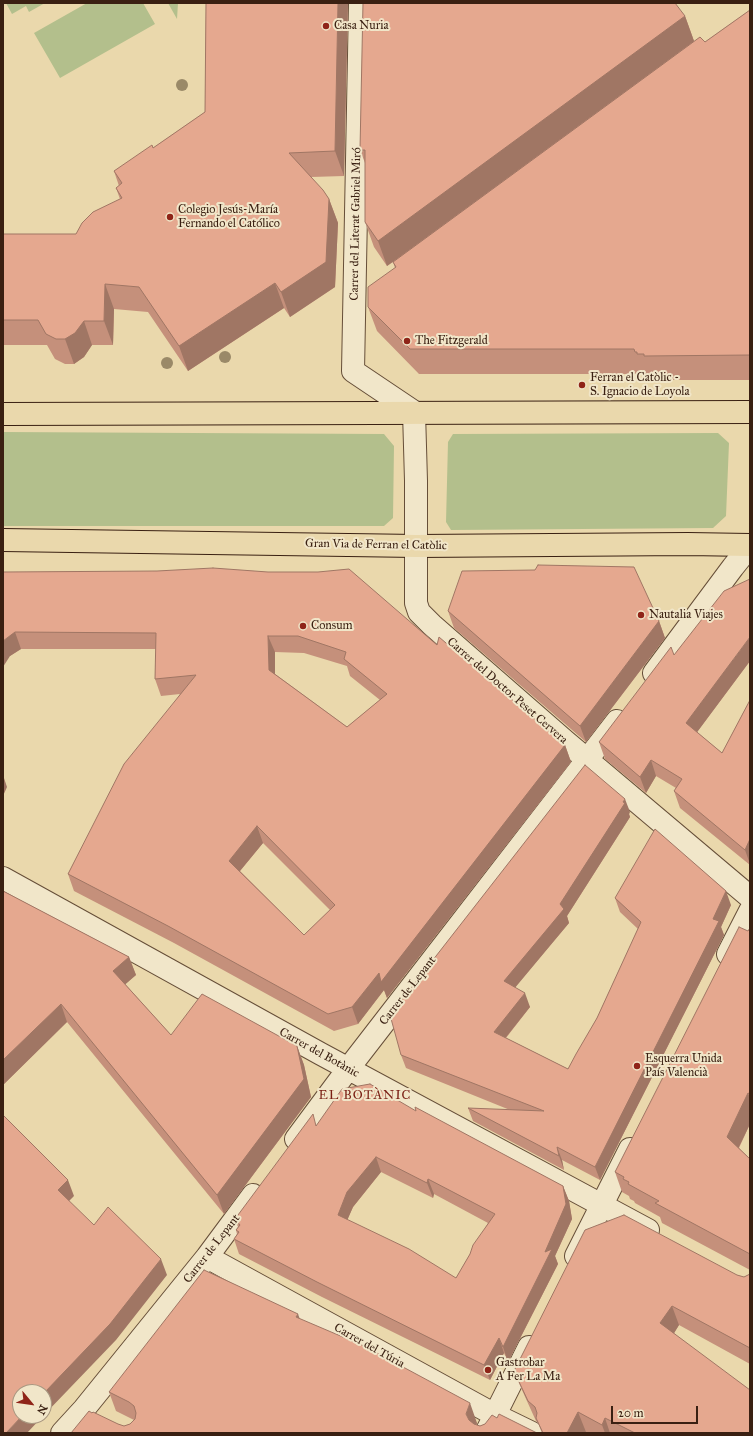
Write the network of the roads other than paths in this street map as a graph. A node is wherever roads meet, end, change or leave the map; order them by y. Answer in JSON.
{"nodes":[{"id":1,"x":360,"y":3,"type":"edge"},
{"id":2,"x":374,"y":291,"type":"edge"},
{"id":3,"x":354,"y":305,"type":"junction"},
{"id":4,"x":414,"y":412,"type":"junction"},
{"id":5,"x":750,"y":412,"type":"edge"},
{"id":6,"x":3,"y":414,"type":"edge"},
{"id":7,"x":3,"y":540,"type":"edge"},
{"id":8,"x":417,"y":546,"type":"junction"},
{"id":9,"x":750,"y":546,"type":"edge"},
{"id":10,"x":587,"y":760,"type":"junction"},
{"id":11,"x":10,"y":882,"type":"edge"},
{"id":12,"x":750,"y":897,"type":"edge"},
{"id":13,"x":750,"y":911,"type":"edge"},
{"id":14,"x":718,"y":974,"type":"edge"},
{"id":15,"x":348,"y":1069,"type":"junction"},
{"id":16,"x":640,"y":1129,"type":"edge"},
{"id":17,"x":285,"y":1153,"type":"edge"},
{"id":18,"x":267,"y":1177,"type":"edge"},
{"id":19,"x":601,"y":1205,"type":"junction"},
{"id":20,"x":666,"y":1240,"type":"edge"},
{"id":21,"x":207,"y":1257,"type":"junction"},
{"id":22,"x":566,"y":1274,"type":"edge"},
{"id":23,"x":538,"y":1329,"type":"edge"},
{"id":24,"x":84,"y":1409,"type":"junction"},
{"id":25,"x":104,"y":1419,"type":"edge"},
{"id":26,"x":490,"y":1424,"type":"edge"},
{"id":27,"x":62,"y":1433,"type":"edge"},
{"id":28,"x":532,"y":1433,"type":"edge"}],
"edges":[{"from":1,"to":3,"type":"street","name":"Carrer del Literat Gabriel Miró"},
{"from":2,"to":3,"type":"street"},
{"from":3,"to":4,"type":"street","name":"Carrer del Literat Gabriel Miró"},
{"from":4,"to":5,"type":"main road"},
{"from":4,"to":6,"type":"main road"},
{"from":4,"to":8,"type":"street","name":"Carrer del Doctor Peset Cervera"},
{"from":7,"to":8,"type":"main road","name":"Gran Via de Ferran el Catòlic"},
{"from":8,"to":9,"type":"main road","name":"Gran Via de Ferran el Catòlic"},
{"from":8,"to":10,"type":"street","name":"Carrer del Doctor Peset Cervera"},
{"from":9,"to":10,"type":"street","name":"Carrer de Lepant"},
{"from":10,"to":12,"type":"street","name":"Carrer del Doctor Peset Cervera"},
{"from":10,"to":15,"type":"street","name":"Carrer de Lepant"},
{"from":11,"to":15,"type":"street","name":"Carrer del Botànic"},
{"from":13,"to":14,"type":"street"},
{"from":15,"to":17,"type":"street","name":"Carrer de Lepant"},
{"from":15,"to":19,"type":"street","name":"Carrer del Botànic"},
{"from":16,"to":19,"type":"street"},
{"from":18,"to":21,"type":"street","name":"Carrer de Lepant"},
{"from":19,"to":20,"type":"street","name":"Carrer del Botànic"},
{"from":19,"to":22,"type":"street"},
{"from":21,"to":24,"type":"street","name":"Carrer de Lepant"},
{"from":21,"to":26,"type":"street","name":"Carrer del Túria"},
{"from":23,"to":26,"type":"street"},
{"from":24,"to":25,"type":"street"},
{"from":24,"to":27,"type":"street","name":"Carrer de Lepant"},
{"from":26,"to":28,"type":"street","name":"Carrer del Túria"}]}
